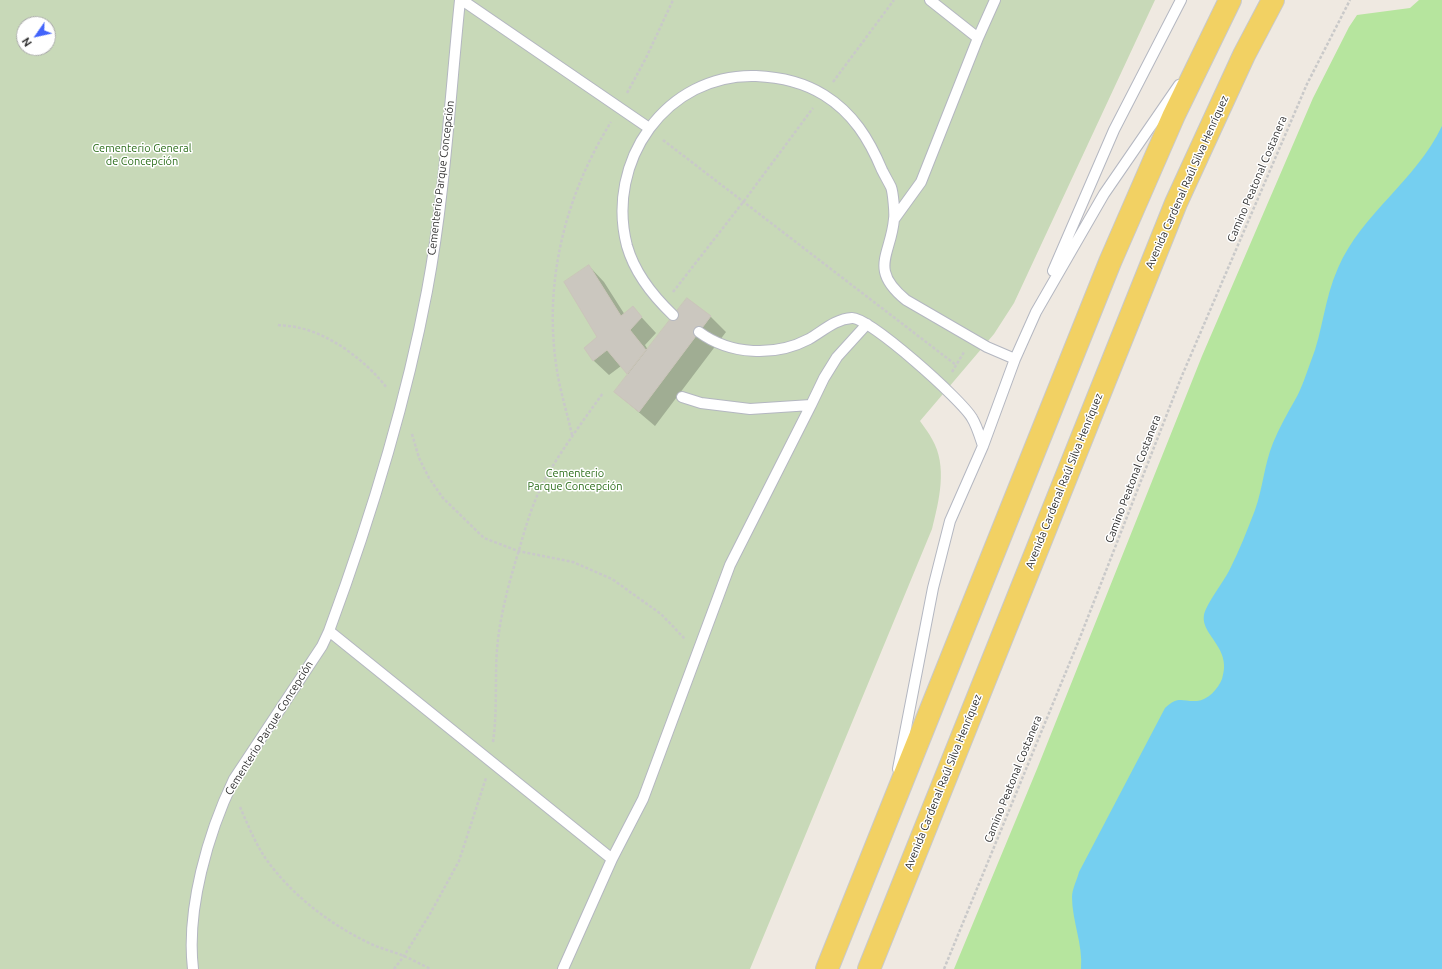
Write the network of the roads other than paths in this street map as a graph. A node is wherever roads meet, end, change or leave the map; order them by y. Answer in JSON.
{"nodes":[{"id":1,"x":461,"y":0,"type":"edge"},
{"id":2,"x":930,"y":0,"type":"edge"},
{"id":3,"x":995,"y":0,"type":"edge"},
{"id":4,"x":1181,"y":0,"type":"edge"},
{"id":5,"x":1230,"y":0,"type":"edge"},
{"id":6,"x":1273,"y":0,"type":"edge"},
{"id":7,"x":1214,"y":32,"type":"junction"},
{"id":8,"x":978,"y":38,"type":"junction"},
{"id":9,"x":649,"y":128,"type":"junction"},
{"id":10,"x":894,"y":218,"type":"junction"},
{"id":11,"x":1036,"y":312,"type":"junction"},
{"id":12,"x":673,"y":315,"type":"dead end"},
{"id":13,"x":867,"y":324,"type":"junction"},
{"id":14,"x":699,"y":332,"type":"dead end"},
{"id":15,"x":1015,"y":359,"type":"junction"},
{"id":16,"x":682,"y":397,"type":"dead end"},
{"id":17,"x":811,"y":405,"type":"junction"},
{"id":18,"x":983,"y":446,"type":"junction"},
{"id":19,"x":329,"y":631,"type":"junction"},
{"id":20,"x":888,"y":817,"type":"junction"},
{"id":21,"x":612,"y":859,"type":"junction"},
{"id":22,"x":193,"y":969,"type":"edge"},
{"id":23,"x":563,"y":969,"type":"edge"},
{"id":24,"x":827,"y":969,"type":"edge"},
{"id":25,"x":869,"y":969,"type":"edge"}],
"edges":[{"from":1,"to":9,"type":"lane","name":"Cementerio Parque Concepción"},
{"from":1,"to":19,"type":"lane","name":"Cementerio Parque Concepción"},
{"from":2,"to":8,"type":"lane"},
{"from":3,"to":8,"type":"lane"},
{"from":4,"to":11,"type":"lane"},
{"from":5,"to":7,"type":"main road"},
{"from":6,"to":25,"type":"main road","name":"Avenida Cardenal Raúl Silva Henríquez"},
{"from":7,"to":11,"type":"lane"},
{"from":7,"to":20,"type":"main road"},
{"from":8,"to":10,"type":"lane"},
{"from":9,"to":10,"type":"lane"},
{"from":9,"to":12,"type":"lane"},
{"from":10,"to":15,"type":"lane"},
{"from":11,"to":15,"type":"lane"},
{"from":13,"to":14,"type":"lane"},
{"from":13,"to":17,"type":"lane"},
{"from":13,"to":18,"type":"lane"},
{"from":15,"to":18,"type":"lane"},
{"from":16,"to":17,"type":"lane"},
{"from":17,"to":21,"type":"lane"},
{"from":18,"to":20,"type":"lane"},
{"from":19,"to":21,"type":"lane"},
{"from":19,"to":22,"type":"lane","name":"Cementerio Parque Concepción"},
{"from":20,"to":24,"type":"main road"},
{"from":21,"to":23,"type":"lane"}]}
